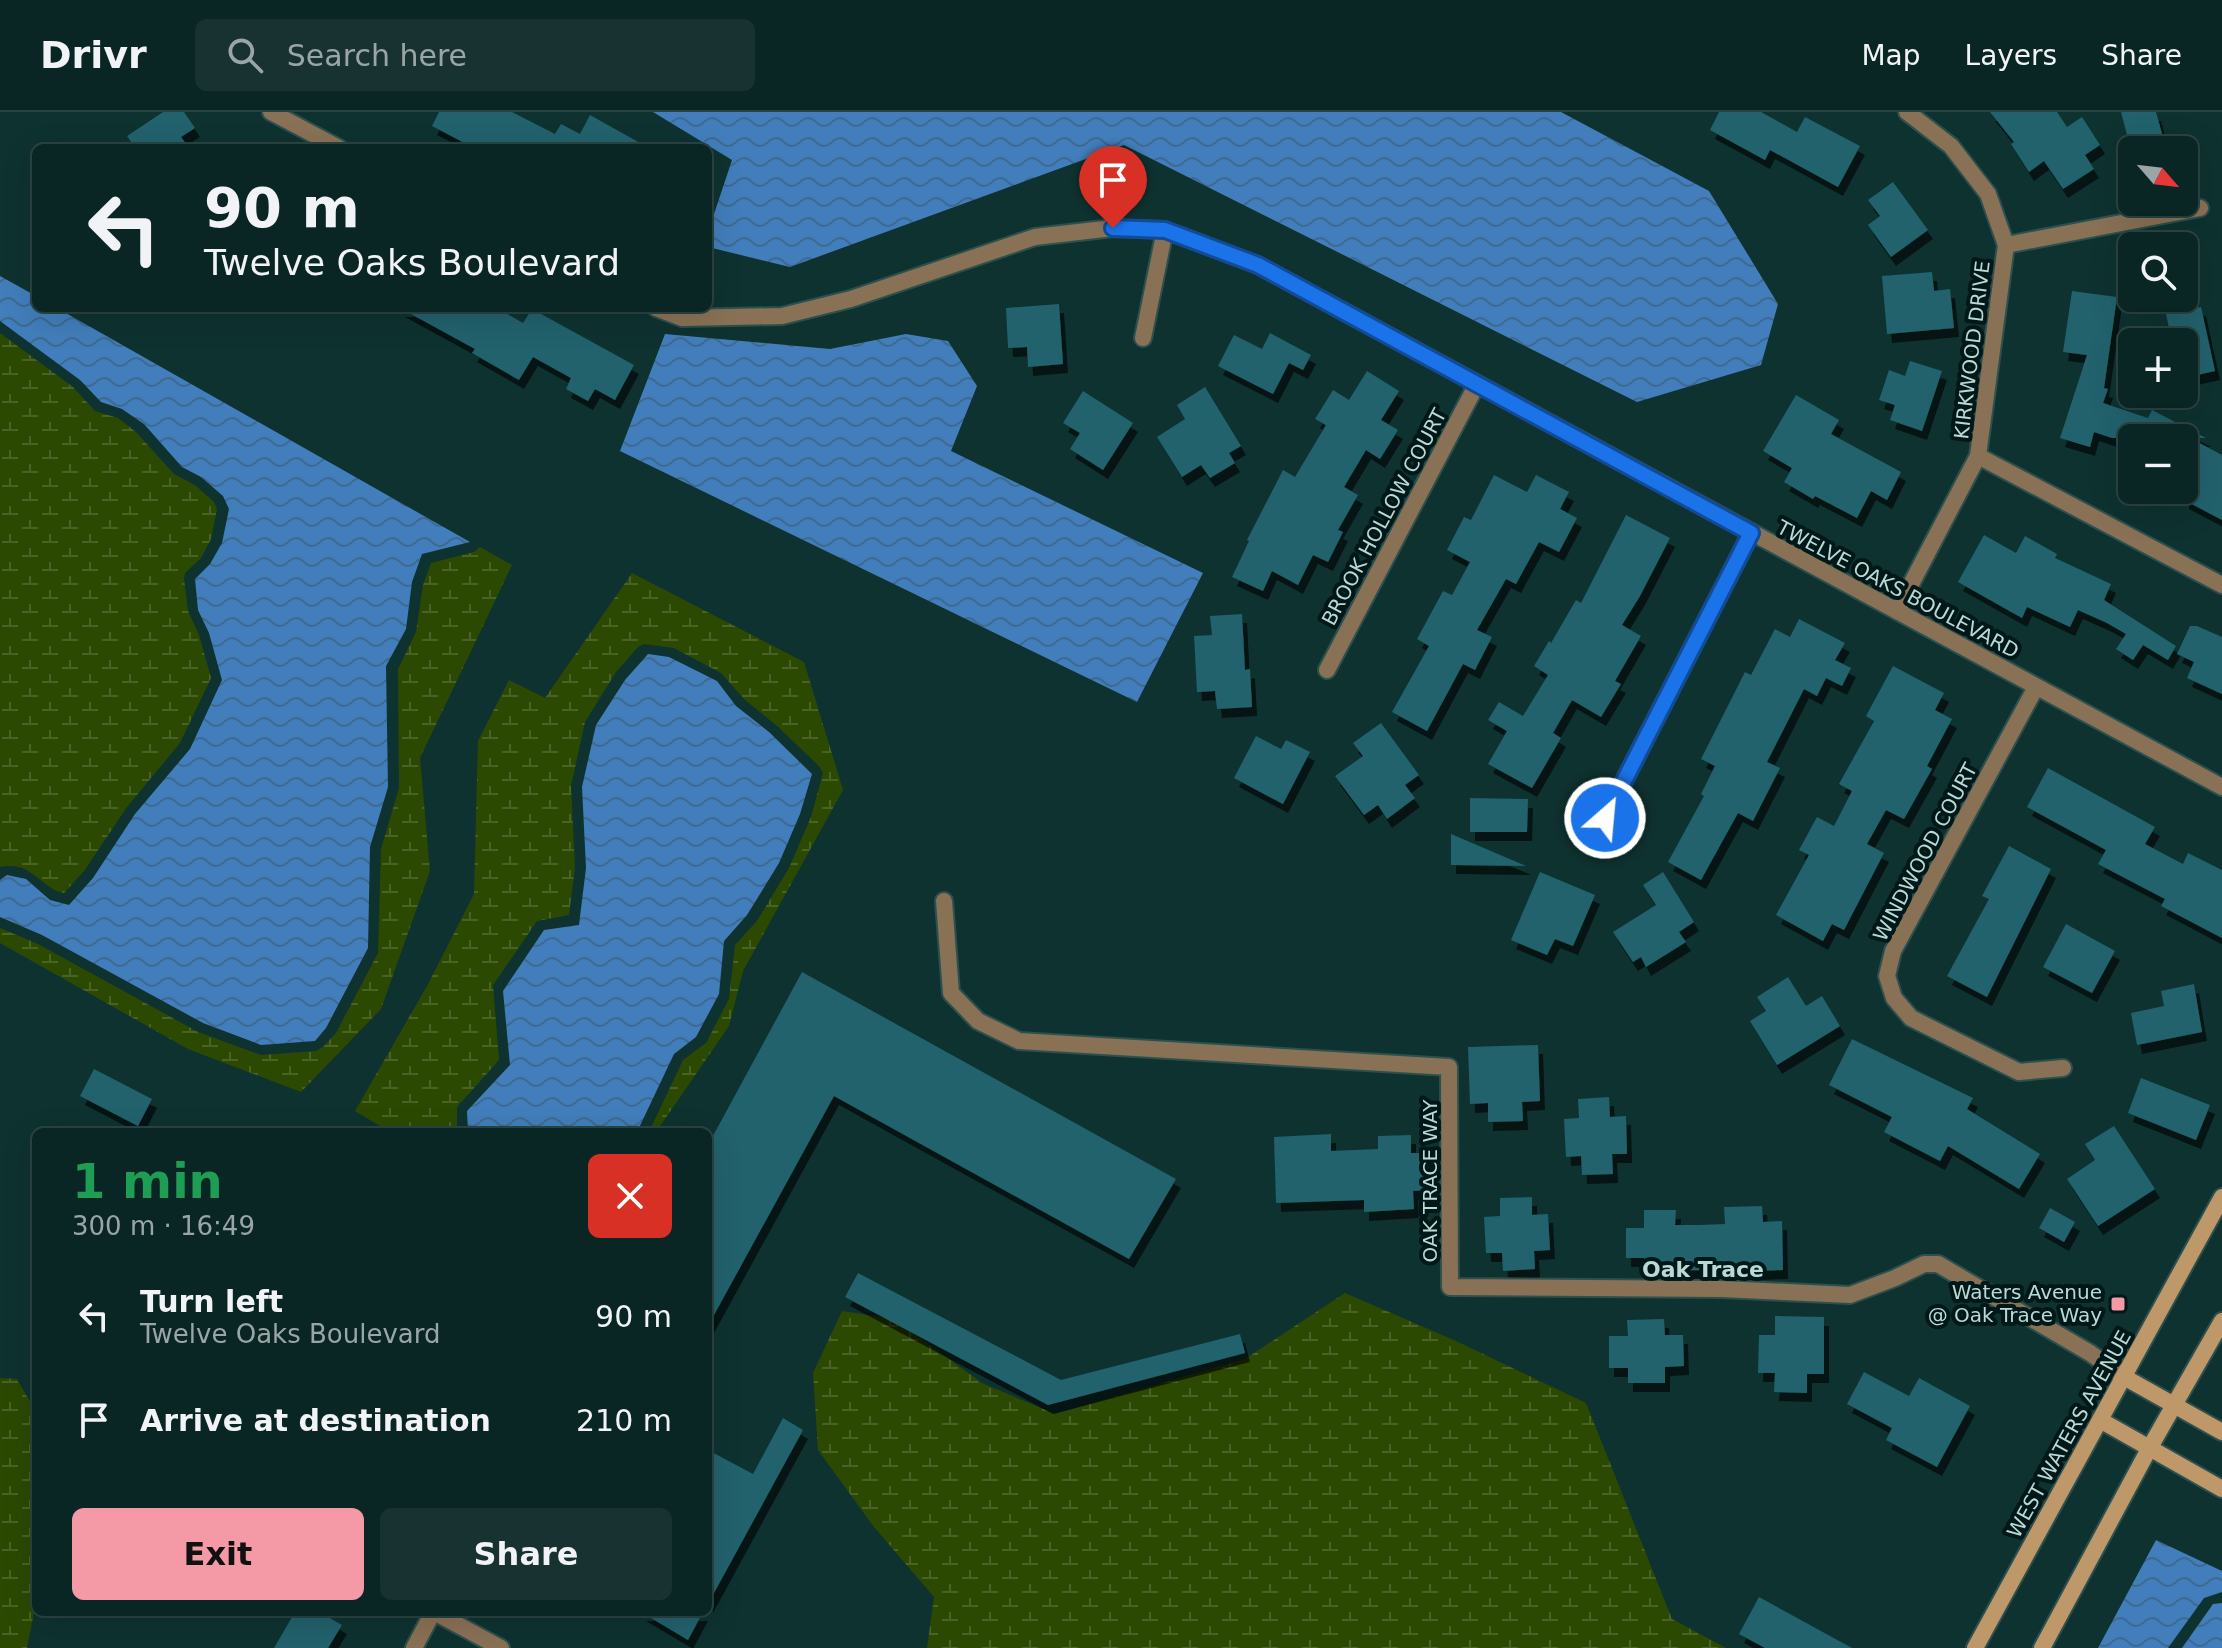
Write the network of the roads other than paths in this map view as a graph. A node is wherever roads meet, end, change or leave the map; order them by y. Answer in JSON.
{"nodes":[{"id":1,"x":271,"y":112,"type":"edge"},
{"id":2,"x":1907,"y":112,"type":"edge"},
{"id":3,"x":331,"y":144,"type":"edge"},
{"id":4,"x":2200,"y":208,"type":"dead end"},
{"id":5,"x":1165,"y":230,"type":"junction"},
{"id":6,"x":2006,"y":245,"type":"junction"},
{"id":7,"x":666,"y":312,"type":"edge"},
{"id":8,"x":1143,"y":338,"type":"dead end"},
{"id":9,"x":1477,"y":384,"type":"junction"},
{"id":10,"x":1978,"y":456,"type":"junction"},
{"id":11,"x":1751,"y":533,"type":"junction"},
{"id":12,"x":2222,"y":585,"type":"edge"},
{"id":13,"x":1897,"y":611,"type":"junction"},
{"id":14,"x":1327,"y":670,"type":"dead end"},
{"id":15,"x":2036,"y":687,"type":"junction"},
{"id":16,"x":2222,"y":787,"type":"edge"},
{"id":17,"x":1605,"y":818,"type":"dead end"},
{"id":18,"x":944,"y":901,"type":"dead end"},
{"id":19,"x":2063,"y":1068,"type":"dead end"},
{"id":20,"x":2222,"y":1197,"type":"edge"},
{"id":21,"x":2222,"y":1321,"type":"edge"},
{"id":22,"x":2124,"y":1377,"type":"junction"},
{"id":23,"x":2175,"y":1405,"type":"junction"},
{"id":24,"x":2100,"y":1420,"type":"junction"},
{"id":25,"x":2222,"y":1432,"type":"edge"},
{"id":26,"x":2149,"y":1449,"type":"junction"},
{"id":27,"x":2222,"y":1489,"type":"edge"},
{"id":28,"x":432,"y":1616,"type":"edge"},
{"id":29,"x":441,"y":1616,"type":"edge"},
{"id":30,"x":414,"y":1648,"type":"edge"},
{"id":31,"x":501,"y":1648,"type":"edge"},
{"id":32,"x":1975,"y":1648,"type":"edge"},
{"id":33,"x":2042,"y":1648,"type":"edge"}],
"edges":[{"from":1,"to":3,"type":"street"},
{"from":2,"to":6,"type":"street","name":"KIRKWOOD DRIVE"},
{"from":4,"to":6,"type":"street"},
{"from":5,"to":7,"type":"street","name":"TWELVE OAKS BOULEVARD"},
{"from":5,"to":8,"type":"street"},
{"from":5,"to":9,"type":"street","name":"TWELVE OAKS BOULEVARD"},
{"from":6,"to":10,"type":"street","name":"KIRKWOOD DRIVE"},
{"from":9,"to":11,"type":"street","name":"TWELVE OAKS BOULEVARD"},
{"from":9,"to":14,"type":"street","name":"BROOK HOLLOW COURT"},
{"from":10,"to":12,"type":"street"},
{"from":10,"to":13,"type":"street","name":"KIRKWOOD DRIVE"},
{"from":11,"to":13,"type":"street","name":"TWELVE OAKS BOULEVARD"},
{"from":11,"to":17,"type":"street"},
{"from":13,"to":15,"type":"street","name":"TWELVE OAKS BOULEVARD"},
{"from":15,"to":16,"type":"street","name":"TWELVE OAKS BOULEVARD"},
{"from":15,"to":19,"type":"street","name":"WINDWOOD COURT"},
{"from":18,"to":22,"type":"street","name":"OAK TRACE WAY"},
{"from":20,"to":22,"type":"main road","name":"WEST WATERS AVENUE"},
{"from":21,"to":23,"type":"main road"},
{"from":22,"to":23,"type":"main road"},
{"from":22,"to":24,"type":"main road","name":"WEST WATERS AVENUE"},
{"from":23,"to":25,"type":"main road"},
{"from":23,"to":26,"type":"main road"},
{"from":24,"to":26,"type":"main road"},
{"from":24,"to":32,"type":"main road","name":"WEST WATERS AVENUE"},
{"from":26,"to":27,"type":"main road"},
{"from":26,"to":33,"type":"main road"},
{"from":28,"to":30,"type":"street"},
{"from":29,"to":31,"type":"street"}]}
